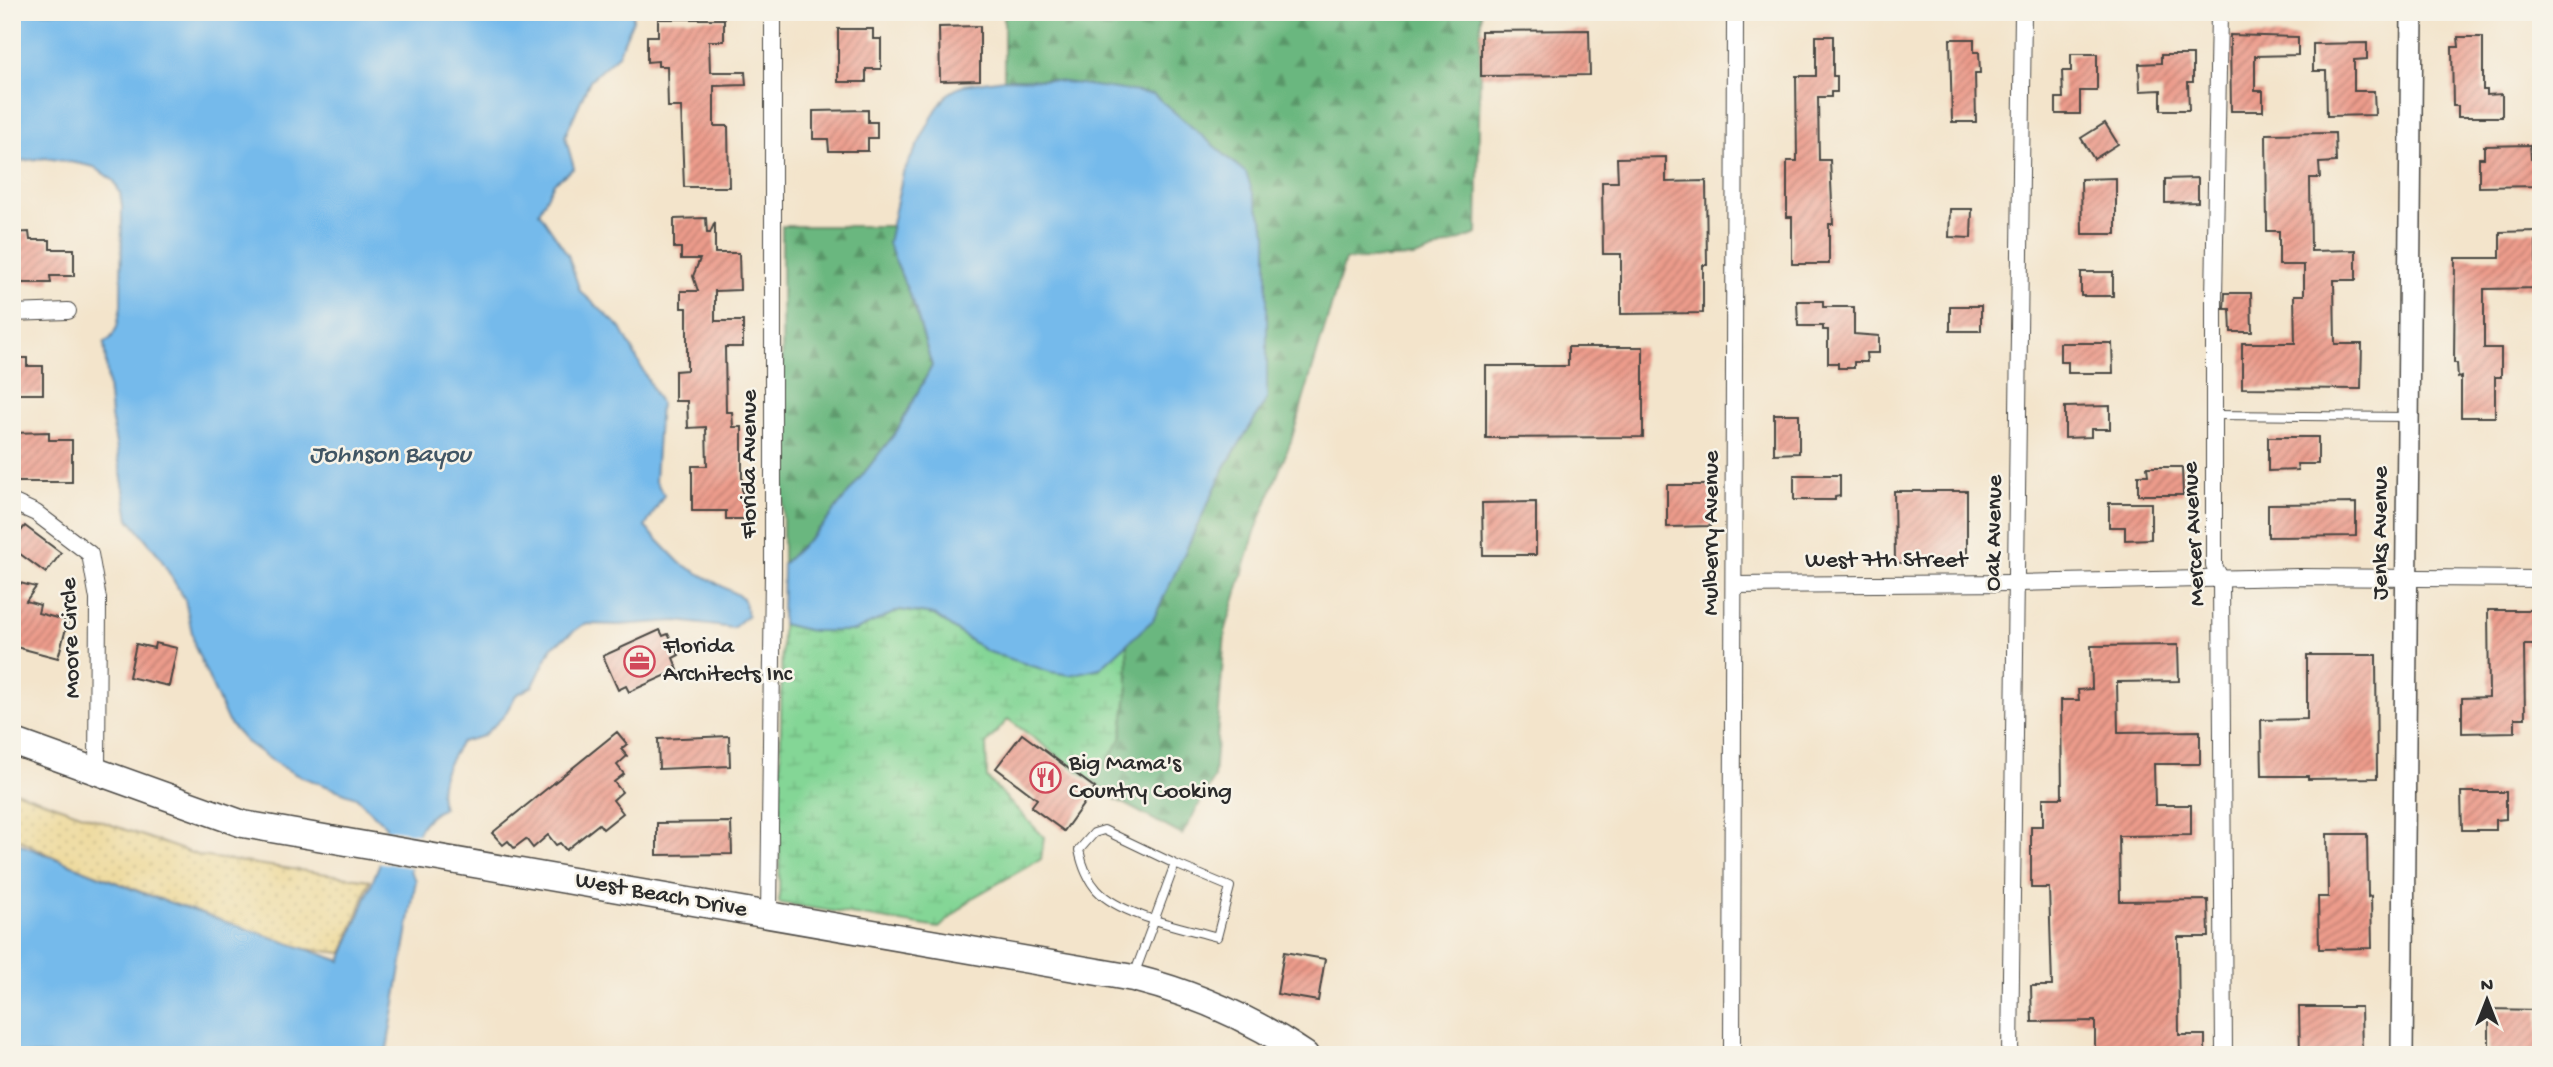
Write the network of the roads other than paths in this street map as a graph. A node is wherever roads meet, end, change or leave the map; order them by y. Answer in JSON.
{"nodes":[{"id":1,"x":773,"y":12,"type":"edge"},
{"id":2,"x":1735,"y":12,"type":"edge"},
{"id":3,"x":2023,"y":12,"type":"edge"},
{"id":4,"x":2219,"y":12,"type":"edge"},
{"id":5,"x":2412,"y":12,"type":"edge"},
{"id":6,"x":68,"y":311,"type":"dead end"},
{"id":7,"x":12,"y":313,"type":"edge"},
{"id":8,"x":2214,"y":415,"type":"junction"},
{"id":9,"x":2408,"y":417,"type":"junction"},
{"id":10,"x":12,"y":502,"type":"edge"},
{"id":11,"x":2407,"y":578,"type":"junction"},
{"id":12,"x":2221,"y":579,"type":"junction"},
{"id":13,"x":2541,"y":579,"type":"edge"},
{"id":14,"x":2017,"y":583,"type":"junction"},
{"id":15,"x":1735,"y":585,"type":"junction"},
{"id":16,"x":12,"y":741,"type":"edge"},
{"id":17,"x":97,"y":771,"type":"junction"},
{"id":18,"x":1175,"y":864,"type":"junction"},
{"id":19,"x":769,"y":915,"type":"junction"},
{"id":20,"x":1153,"y":919,"type":"junction"},
{"id":21,"x":1133,"y":978,"type":"junction"},
{"id":22,"x":1304,"y":1055,"type":"edge"},
{"id":23,"x":1732,"y":1055,"type":"edge"},
{"id":24,"x":2010,"y":1055,"type":"edge"},
{"id":25,"x":2224,"y":1055,"type":"edge"},
{"id":26,"x":2402,"y":1055,"type":"edge"}],
"edges":[{"from":1,"to":19,"type":"street","name":"Florida Avenue"},
{"from":2,"to":15,"type":"street","name":"Mulberry Avenue"},
{"from":3,"to":14,"type":"street","name":"Oak Avenue"},
{"from":4,"to":8,"type":"street","name":"Mercer Avenue"},
{"from":5,"to":9,"type":"street","name":"Jenks Avenue"},
{"from":6,"to":7,"type":"street"},
{"from":8,"to":9,"type":"lane"},
{"from":8,"to":12,"type":"street","name":"Mercer Avenue"},
{"from":9,"to":11,"type":"street","name":"Jenks Avenue"},
{"from":10,"to":17,"type":"street","name":"Moore Circle"},
{"from":11,"to":12,"type":"street","name":"West 7th Street"},
{"from":11,"to":13,"type":"street","name":"West 7th Street"},
{"from":11,"to":26,"type":"street","name":"Jenks Avenue"},
{"from":12,"to":14,"type":"street","name":"West 7th Street"},
{"from":12,"to":25,"type":"street","name":"Mercer Avenue"},
{"from":14,"to":15,"type":"street","name":"West 7th Street"},
{"from":14,"to":24,"type":"street","name":"Oak Avenue"},
{"from":15,"to":23,"type":"street","name":"Mulberry Avenue"},
{"from":16,"to":17,"type":"main road","name":"West Beach Drive"},
{"from":17,"to":19,"type":"main road","name":"West Beach Drive"},
{"from":18,"to":20,"type":"lane"},
{"from":18,"to":20,"type":"lane"},
{"from":18,"to":20,"type":"lane"},
{"from":19,"to":21,"type":"main road","name":"West Beach Drive"},
{"from":20,"to":21,"type":"lane"},
{"from":21,"to":22,"type":"main road","name":"West Beach Drive"}]}
